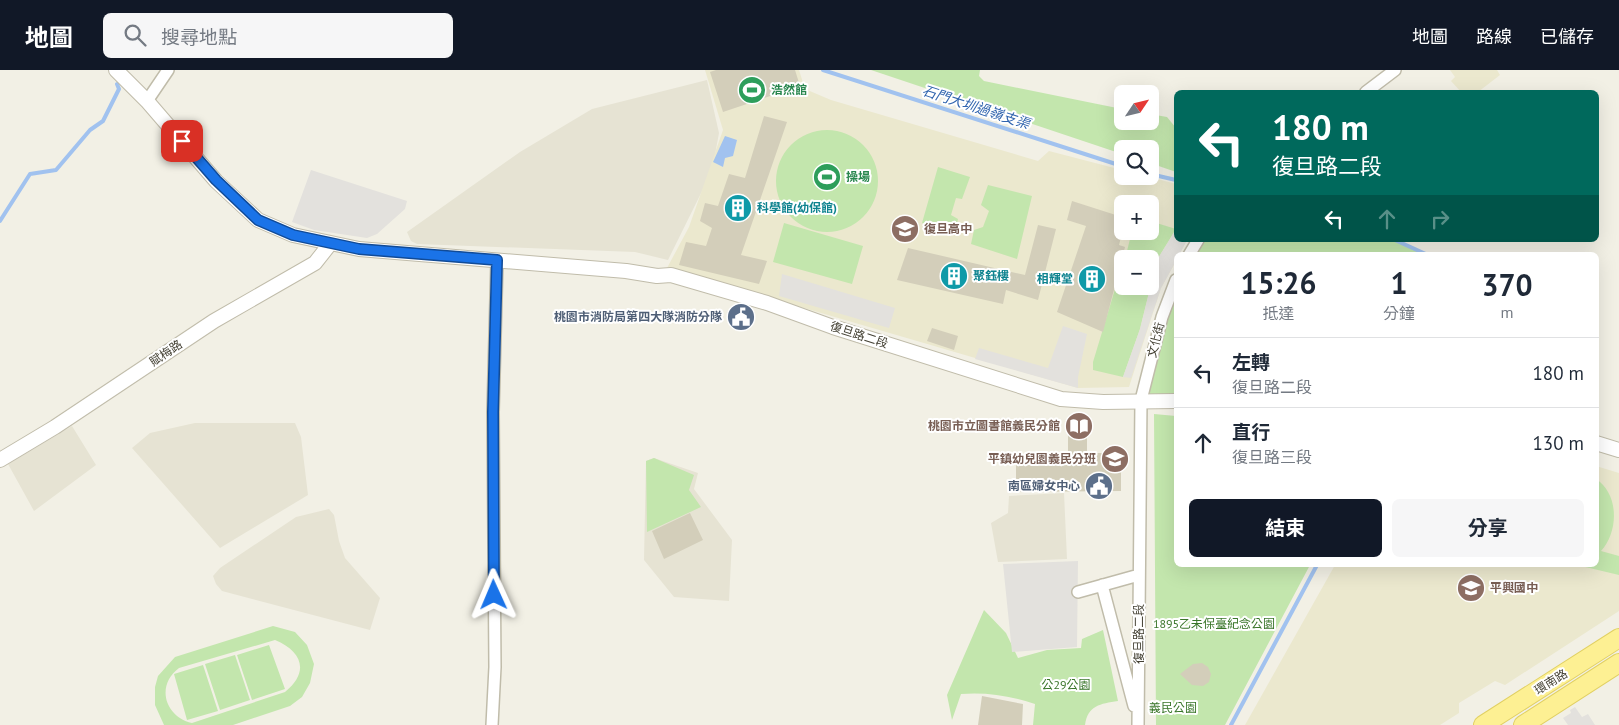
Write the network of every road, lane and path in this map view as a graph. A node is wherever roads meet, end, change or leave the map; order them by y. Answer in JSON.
{"nodes":[{"id":1,"x":116,"y":70,"type":"edge"},
{"id":2,"x":168,"y":70,"type":"edge"},
{"id":3,"x":1395,"y":70,"type":"edge"},
{"id":4,"x":1369,"y":90,"type":"edge"},
{"id":5,"x":147,"y":101,"type":"junction"},
{"id":6,"x":330,"y":244,"type":"junction"},
{"id":7,"x":497,"y":260,"type":"junction"},
{"id":8,"x":1174,"y":285,"type":"edge"},
{"id":9,"x":1141,"y":400,"type":"junction"},
{"id":10,"x":1174,"y":401,"type":"edge"},
{"id":11,"x":1599,"y":443,"type":"edge"},
{"id":12,"x":1619,"y":450,"type":"edge"},
{"id":13,"x":0,"y":460,"type":"edge"},
{"id":14,"x":1139,"y":575,"type":"junction"},
{"id":15,"x":1102,"y":585,"type":"junction"},
{"id":16,"x":1078,"y":592,"type":"dead end"},
{"id":17,"x":1619,"y":638,"type":"edge"},
{"id":18,"x":1619,"y":663,"type":"edge"},
{"id":19,"x":1138,"y":723,"type":"edge"},
{"id":20,"x":1491,"y":723,"type":"edge"},
{"id":21,"x":492,"y":725,"type":"edge"},
{"id":22,"x":1523,"y":725,"type":"edge"}],
"edges":[{"from":1,"to":5,"type":"street"},
{"from":2,"to":5,"type":"street"},
{"from":3,"to":4,"type":"street"},
{"from":5,"to":6,"type":"street","name":"復旦路二段"},
{"from":6,"to":7,"type":"street","name":"復旦路二段"},
{"from":6,"to":13,"type":"street","name":"賦梅路"},
{"from":7,"to":9,"type":"street","name":"復旦路二段"},
{"from":7,"to":21,"type":"street"},
{"from":8,"to":9,"type":"street","name":"文化街"},
{"from":9,"to":10,"type":"street"},
{"from":9,"to":14,"type":"street","name":"復旦路二段"},
{"from":11,"to":12,"type":"street"},
{"from":14,"to":15,"type":"street"},
{"from":14,"to":19,"type":"street","name":"復旦路二段"},
{"from":15,"to":16,"type":"street"},
{"from":15,"to":19,"type":"street"},
{"from":17,"to":20,"type":"main road","name":"環南路"},
{"from":18,"to":22,"type":"main road","name":"環南路"}]}
